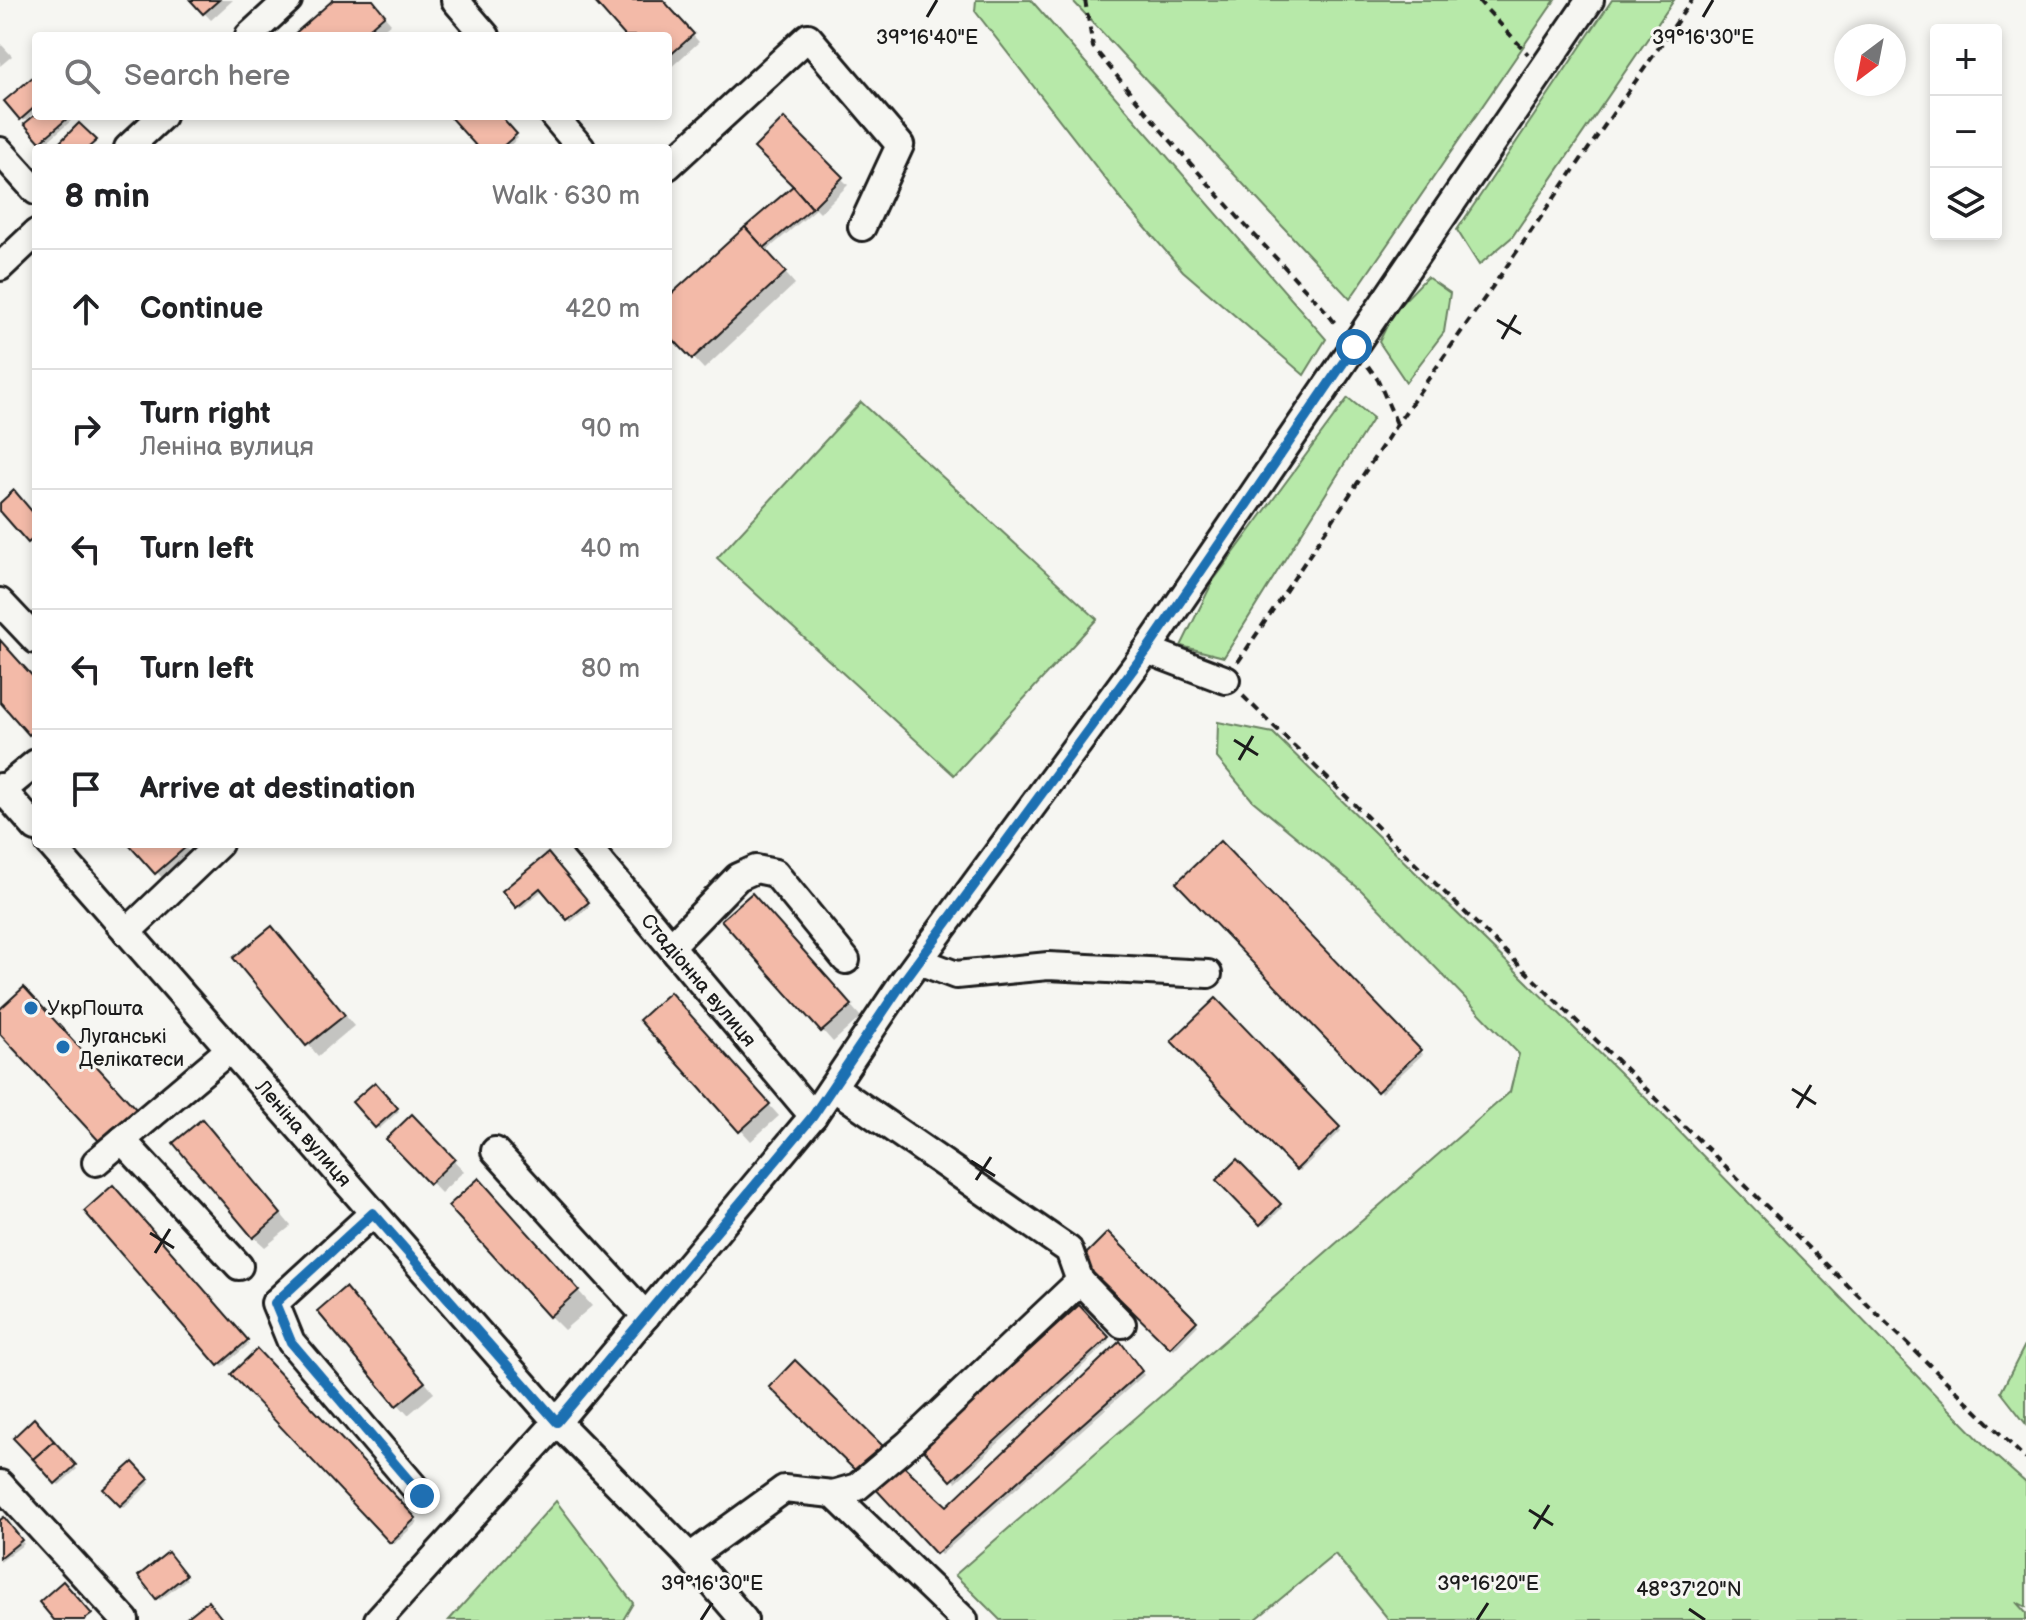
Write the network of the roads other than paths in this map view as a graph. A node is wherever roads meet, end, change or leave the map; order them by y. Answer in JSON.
{"nodes":[{"id":1,"x":288,"y":0,"type":"edge"},
{"id":2,"x":455,"y":0,"type":"edge"},
{"id":3,"x":1590,"y":0,"type":"edge"},
{"id":4,"x":253,"y":32,"type":"edge"},
{"id":5,"x":483,"y":32,"type":"edge"},
{"id":6,"x":158,"y":120,"type":"edge"},
{"id":7,"x":557,"y":120,"type":"edge"},
{"id":8,"x":132,"y":144,"type":"edge"},
{"id":9,"x":578,"y":144,"type":"edge"},
{"id":10,"x":0,"y":151,"type":"edge"},
{"id":11,"x":672,"y":162,"type":"edge"},
{"id":12,"x":32,"y":187,"type":"edge"},
{"id":13,"x":862,"y":227,"type":"dead end"},
{"id":14,"x":32,"y":237,"type":"edge"},
{"id":15,"x":0,"y":267,"type":"edge"},
{"id":16,"x":0,"y":602,"type":"edge"},
{"id":17,"x":32,"y":636,"type":"edge"},
{"id":18,"x":1147,"y":650,"type":"junction"},
{"id":19,"x":1226,"y":680,"type":"road end"},
{"id":20,"x":32,"y":766,"type":"edge"},
{"id":21,"x":1,"y":788,"type":"edge"},
{"id":22,"x":32,"y":823,"type":"edge"},
{"id":23,"x":54,"y":848,"type":"edge"},
{"id":24,"x":213,"y":848,"type":"edge"},
{"id":25,"x":588,"y":848,"type":"edge"},
{"id":26,"x":127,"y":932,"type":"junction"},
{"id":27,"x":671,"y":946,"type":"junction"},
{"id":28,"x":846,"y":960,"type":"dead end"},
{"id":29,"x":919,"y":961,"type":"junction"},
{"id":30,"x":1208,"y":974,"type":"dead end"},
{"id":31,"x":230,"y":1049,"type":"junction"},
{"id":32,"x":833,"y":1087,"type":"junction"},
{"id":33,"x":813,"y":1116,"type":"junction"},
{"id":34,"x":122,"y":1140,"type":"junction"},
{"id":35,"x":495,"y":1151,"type":"dead end"},
{"id":36,"x":96,"y":1162,"type":"dead end"},
{"id":37,"x":373,"y":1213,"type":"junction"},
{"id":38,"x":239,"y":1266,"type":"dead end"},
{"id":39,"x":1080,"y":1281,"type":"junction"},
{"id":40,"x":646,"y":1316,"type":"junction"},
{"id":41,"x":1122,"y":1324,"type":"dead end"},
{"id":42,"x":557,"y":1422,"type":"junction"},
{"id":43,"x":0,"y":1484,"type":"edge"},
{"id":44,"x":833,"y":1494,"type":"junction"},
{"id":45,"x":422,"y":1496,"type":"dead end"},
{"id":46,"x":690,"y":1557,"type":"junction"},
{"id":47,"x":125,"y":1620,"type":"edge"},
{"id":48,"x":378,"y":1620,"type":"edge"},
{"id":49,"x":744,"y":1620,"type":"edge"},
{"id":50,"x":964,"y":1620,"type":"edge"}],
"edges":[{"from":1,"to":4,"type":"street"},
{"from":2,"to":5,"type":"street"},
{"from":3,"to":18,"type":"street"},
{"from":6,"to":8,"type":"street"},
{"from":7,"to":9,"type":"street"},
{"from":10,"to":12,"type":"street"},
{"from":11,"to":13,"type":"street"},
{"from":14,"to":15,"type":"street"},
{"from":16,"to":17,"type":"street"},
{"from":18,"to":19,"type":"street"},
{"from":18,"to":29,"type":"street"},
{"from":20,"to":21,"type":"street"},
{"from":21,"to":22,"type":"street"},
{"from":23,"to":26,"type":"street","name":"Леніна вулиця"},
{"from":24,"to":26,"type":"street"},
{"from":25,"to":27,"type":"street","name":"Стадіонна вулиця"},
{"from":26,"to":31,"type":"street","name":"Леніна вулиця"},
{"from":27,"to":28,"type":"street"},
{"from":27,"to":33,"type":"street","name":"Стадіонна вулиця"},
{"from":29,"to":30,"type":"street"},
{"from":29,"to":32,"type":"street"},
{"from":31,"to":34,"type":"street"},
{"from":31,"to":37,"type":"street","name":"Леніна вулиця"},
{"from":32,"to":33,"type":"street"},
{"from":32,"to":39,"type":"street"},
{"from":33,"to":40,"type":"street"},
{"from":34,"to":36,"type":"street"},
{"from":34,"to":38,"type":"street"},
{"from":35,"to":40,"type":"street"},
{"from":37,"to":42,"type":"street","name":"Леніна вулиця"},
{"from":37,"to":45,"type":"street"},
{"from":39,"to":41,"type":"street"},
{"from":39,"to":44,"type":"street"},
{"from":40,"to":42,"type":"street"},
{"from":42,"to":46,"type":"street","name":"Леніна вулиця"},
{"from":42,"to":48,"type":"street"},
{"from":43,"to":47,"type":"street"},
{"from":44,"to":46,"type":"street"},
{"from":44,"to":50,"type":"street"},
{"from":46,"to":49,"type":"street","name":"Леніна вулиця"}]}
